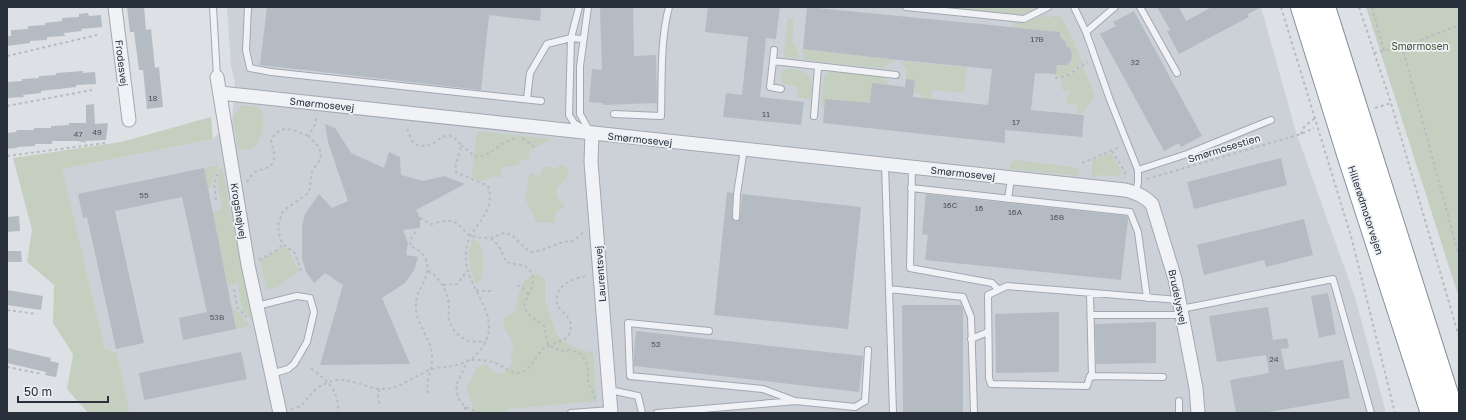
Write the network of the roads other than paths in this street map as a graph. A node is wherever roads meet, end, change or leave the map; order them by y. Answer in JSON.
{"nodes":[{"id":1,"x":115,"y":7,"type":"edge"},
{"id":2,"x":213,"y":7,"type":"edge"},
{"id":3,"x":248,"y":7,"type":"edge"},
{"id":4,"x":579,"y":7,"type":"edge"},
{"id":5,"x":588,"y":7,"type":"edge"},
{"id":6,"x":669,"y":7,"type":"edge"},
{"id":7,"x":906,"y":7,"type":"edge"},
{"id":8,"x":1048,"y":7,"type":"edge"},
{"id":9,"x":1074,"y":7,"type":"edge"},
{"id":10,"x":1115,"y":7,"type":"edge"},
{"id":11,"x":1140,"y":7,"type":"edge"},
{"id":12,"x":1302,"y":7,"type":"edge"},
{"id":13,"x":1324,"y":7,"type":"edge"},
{"id":14,"x":1086,"y":32,"type":"junction"},
{"id":15,"x":571,"y":38,"type":"junction"},
{"id":16,"x":583,"y":39,"type":"junction"},
{"id":17,"x":774,"y":50,"type":"dead end"},
{"id":18,"x":773,"y":61,"type":"junction"},
{"id":19,"x":818,"y":67,"type":"junction"},
{"id":20,"x":1178,"y":72,"type":"dead end"},
{"id":21,"x":896,"y":75,"type":"dead end"},
{"id":22,"x":217,"y":77,"type":"joint"},
{"id":23,"x":781,"y":89,"type":"dead end"},
{"id":24,"x":220,"y":93,"type":"junction"},
{"id":25,"x":527,"y":99,"type":"junction"},
{"id":26,"x":541,"y":101,"type":"dead end"},
{"id":27,"x":614,"y":114,"type":"dead end"},
{"id":28,"x":814,"y":116,"type":"dead end"},
{"id":29,"x":129,"y":120,"type":"dead end"},
{"id":30,"x":1270,"y":120,"type":"dead end"},
{"id":31,"x":592,"y":134,"type":"junction"},
{"id":32,"x":744,"y":150,"type":"junction"},
{"id":33,"x":885,"y":165,"type":"junction"},
{"id":34,"x":912,"y":168,"type":"junction"},
{"id":35,"x":1138,"y":170,"type":"junction"},
{"id":36,"x":1011,"y":178,"type":"junction"},
{"id":37,"x":911,"y":188,"type":"junction"},
{"id":38,"x":1131,"y":189,"type":"junction"},
{"id":39,"x":1008,"y":199,"type":"junction"},
{"id":40,"x":736,"y":217,"type":"dead end"},
{"id":41,"x":889,"y":289,"type":"junction"},
{"id":42,"x":999,"y":290,"type":"junction"},
{"id":43,"x":1090,"y":293,"type":"junction"},
{"id":44,"x":1147,"y":298,"type":"junction"},
{"id":45,"x":257,"y":306,"type":"junction"},
{"id":46,"x":1181,"y":308,"type":"junction"},
{"id":47,"x":1091,"y":315,"type":"junction"},
{"id":48,"x":709,"y":331,"type":"dead end"},
{"id":49,"x":988,"y":332,"type":"junction"},
{"id":50,"x":971,"y":339,"type":"junction"},
{"id":51,"x":868,"y":350,"type":"dead end"},
{"id":52,"x":271,"y":374,"type":"junction"},
{"id":53,"x":1092,"y":376,"type":"junction"},
{"id":54,"x":1163,"y":377,"type":"dead end"},
{"id":55,"x":610,"y":390,"type":"junction"},
{"id":56,"x":795,"y":401,"type":"junction"},
{"id":57,"x":1179,"y":401,"type":"dead end"},
{"id":58,"x":611,"y":409,"type":"edge"},
{"id":59,"x":279,"y":412,"type":"edge"},
{"id":60,"x":571,"y":413,"type":"edge"},
{"id":61,"x":642,"y":413,"type":"edge"},
{"id":62,"x":657,"y":413,"type":"edge"},
{"id":63,"x":893,"y":413,"type":"edge"},
{"id":64,"x":974,"y":413,"type":"edge"},
{"id":65,"x":1179,"y":413,"type":"edge"},
{"id":66,"x":1198,"y":413,"type":"edge"},
{"id":67,"x":1371,"y":413,"type":"edge"},
{"id":68,"x":1432,"y":413,"type":"edge"},
{"id":69,"x":1453,"y":413,"type":"edge"}],
"edges":[{"from":1,"to":29,"type":"street","name":"Frodesvej"},
{"from":2,"to":22,"type":"lane","name":"Krogshøjvej"},
{"from":3,"to":25,"type":"lane"},
{"from":4,"to":15,"type":"lane","name":"Smørmosevej"},
{"from":5,"to":16,"type":"lane"},
{"from":6,"to":27,"type":"lane"},
{"from":7,"to":8,"type":"lane"},
{"from":9,"to":14,"type":"lane"},
{"from":10,"to":14,"type":"lane"},
{"from":11,"to":20,"type":"lane"},
{"from":12,"to":68,"type":"highway","name":"Hillerødmotorvejen"},
{"from":13,"to":69,"type":"highway"},
{"from":14,"to":35,"type":"lane"},
{"from":15,"to":16,"type":"lane"},
{"from":15,"to":25,"type":"lane"},
{"from":15,"to":31,"type":"lane","name":"Smørmosevej"},
{"from":16,"to":31,"type":"lane"},
{"from":17,"to":18,"type":"lane"},
{"from":18,"to":19,"type":"lane"},
{"from":18,"to":23,"type":"lane"},
{"from":19,"to":21,"type":"lane"},
{"from":19,"to":28,"type":"lane"},
{"from":22,"to":24,"type":"street","name":"Krogshøjvej"},
{"from":24,"to":31,"type":"street","name":"Smørmosevej"},
{"from":24,"to":45,"type":"street","name":"Krogshøjvej"},
{"from":25,"to":26,"type":"lane"},
{"from":30,"to":35,"type":"lane"},
{"from":31,"to":32,"type":"street","name":"Smørmosevej"},
{"from":31,"to":55,"type":"street","name":"Laurentsvej"},
{"from":32,"to":33,"type":"street","name":"Smørmosevej"},
{"from":32,"to":40,"type":"lane"},
{"from":33,"to":34,"type":"street","name":"Smørmosevej"},
{"from":33,"to":41,"type":"lane"},
{"from":34,"to":36,"type":"street","name":"Smørmosevej"},
{"from":34,"to":37,"type":"lane"},
{"from":35,"to":38,"type":"lane"},
{"from":36,"to":38,"type":"street","name":"Smørmosevej"},
{"from":36,"to":39,"type":"lane"},
{"from":37,"to":39,"type":"lane"},
{"from":37,"to":42,"type":"lane"},
{"from":38,"to":46,"type":"street","name":"Brudelysvej"},
{"from":39,"to":44,"type":"lane"},
{"from":41,"to":50,"type":"lane"},
{"from":41,"to":63,"type":"lane"},
{"from":42,"to":43,"type":"lane"},
{"from":42,"to":49,"type":"lane"},
{"from":43,"to":44,"type":"lane"},
{"from":43,"to":47,"type":"lane"},
{"from":44,"to":46,"type":"lane"},
{"from":45,"to":52,"type":"street","name":"Krogshøjvej"},
{"from":45,"to":52,"type":"lane"},
{"from":46,"to":47,"type":"lane"},
{"from":46,"to":66,"type":"street","name":"Brudelysvej"},
{"from":46,"to":67,"type":"lane"},
{"from":47,"to":53,"type":"lane"},
{"from":48,"to":56,"type":"lane"},
{"from":49,"to":50,"type":"lane"},
{"from":49,"to":53,"type":"lane"},
{"from":50,"to":64,"type":"lane"},
{"from":51,"to":56,"type":"lane"},
{"from":52,"to":59,"type":"street","name":"Krogshøjvej"},
{"from":53,"to":54,"type":"lane"},
{"from":55,"to":58,"type":"street","name":"Laurentsvej"},
{"from":55,"to":61,"type":"lane"},
{"from":56,"to":62,"type":"lane"},
{"from":57,"to":65,"type":"lane"},
{"from":58,"to":60,"type":"lane"}]}
